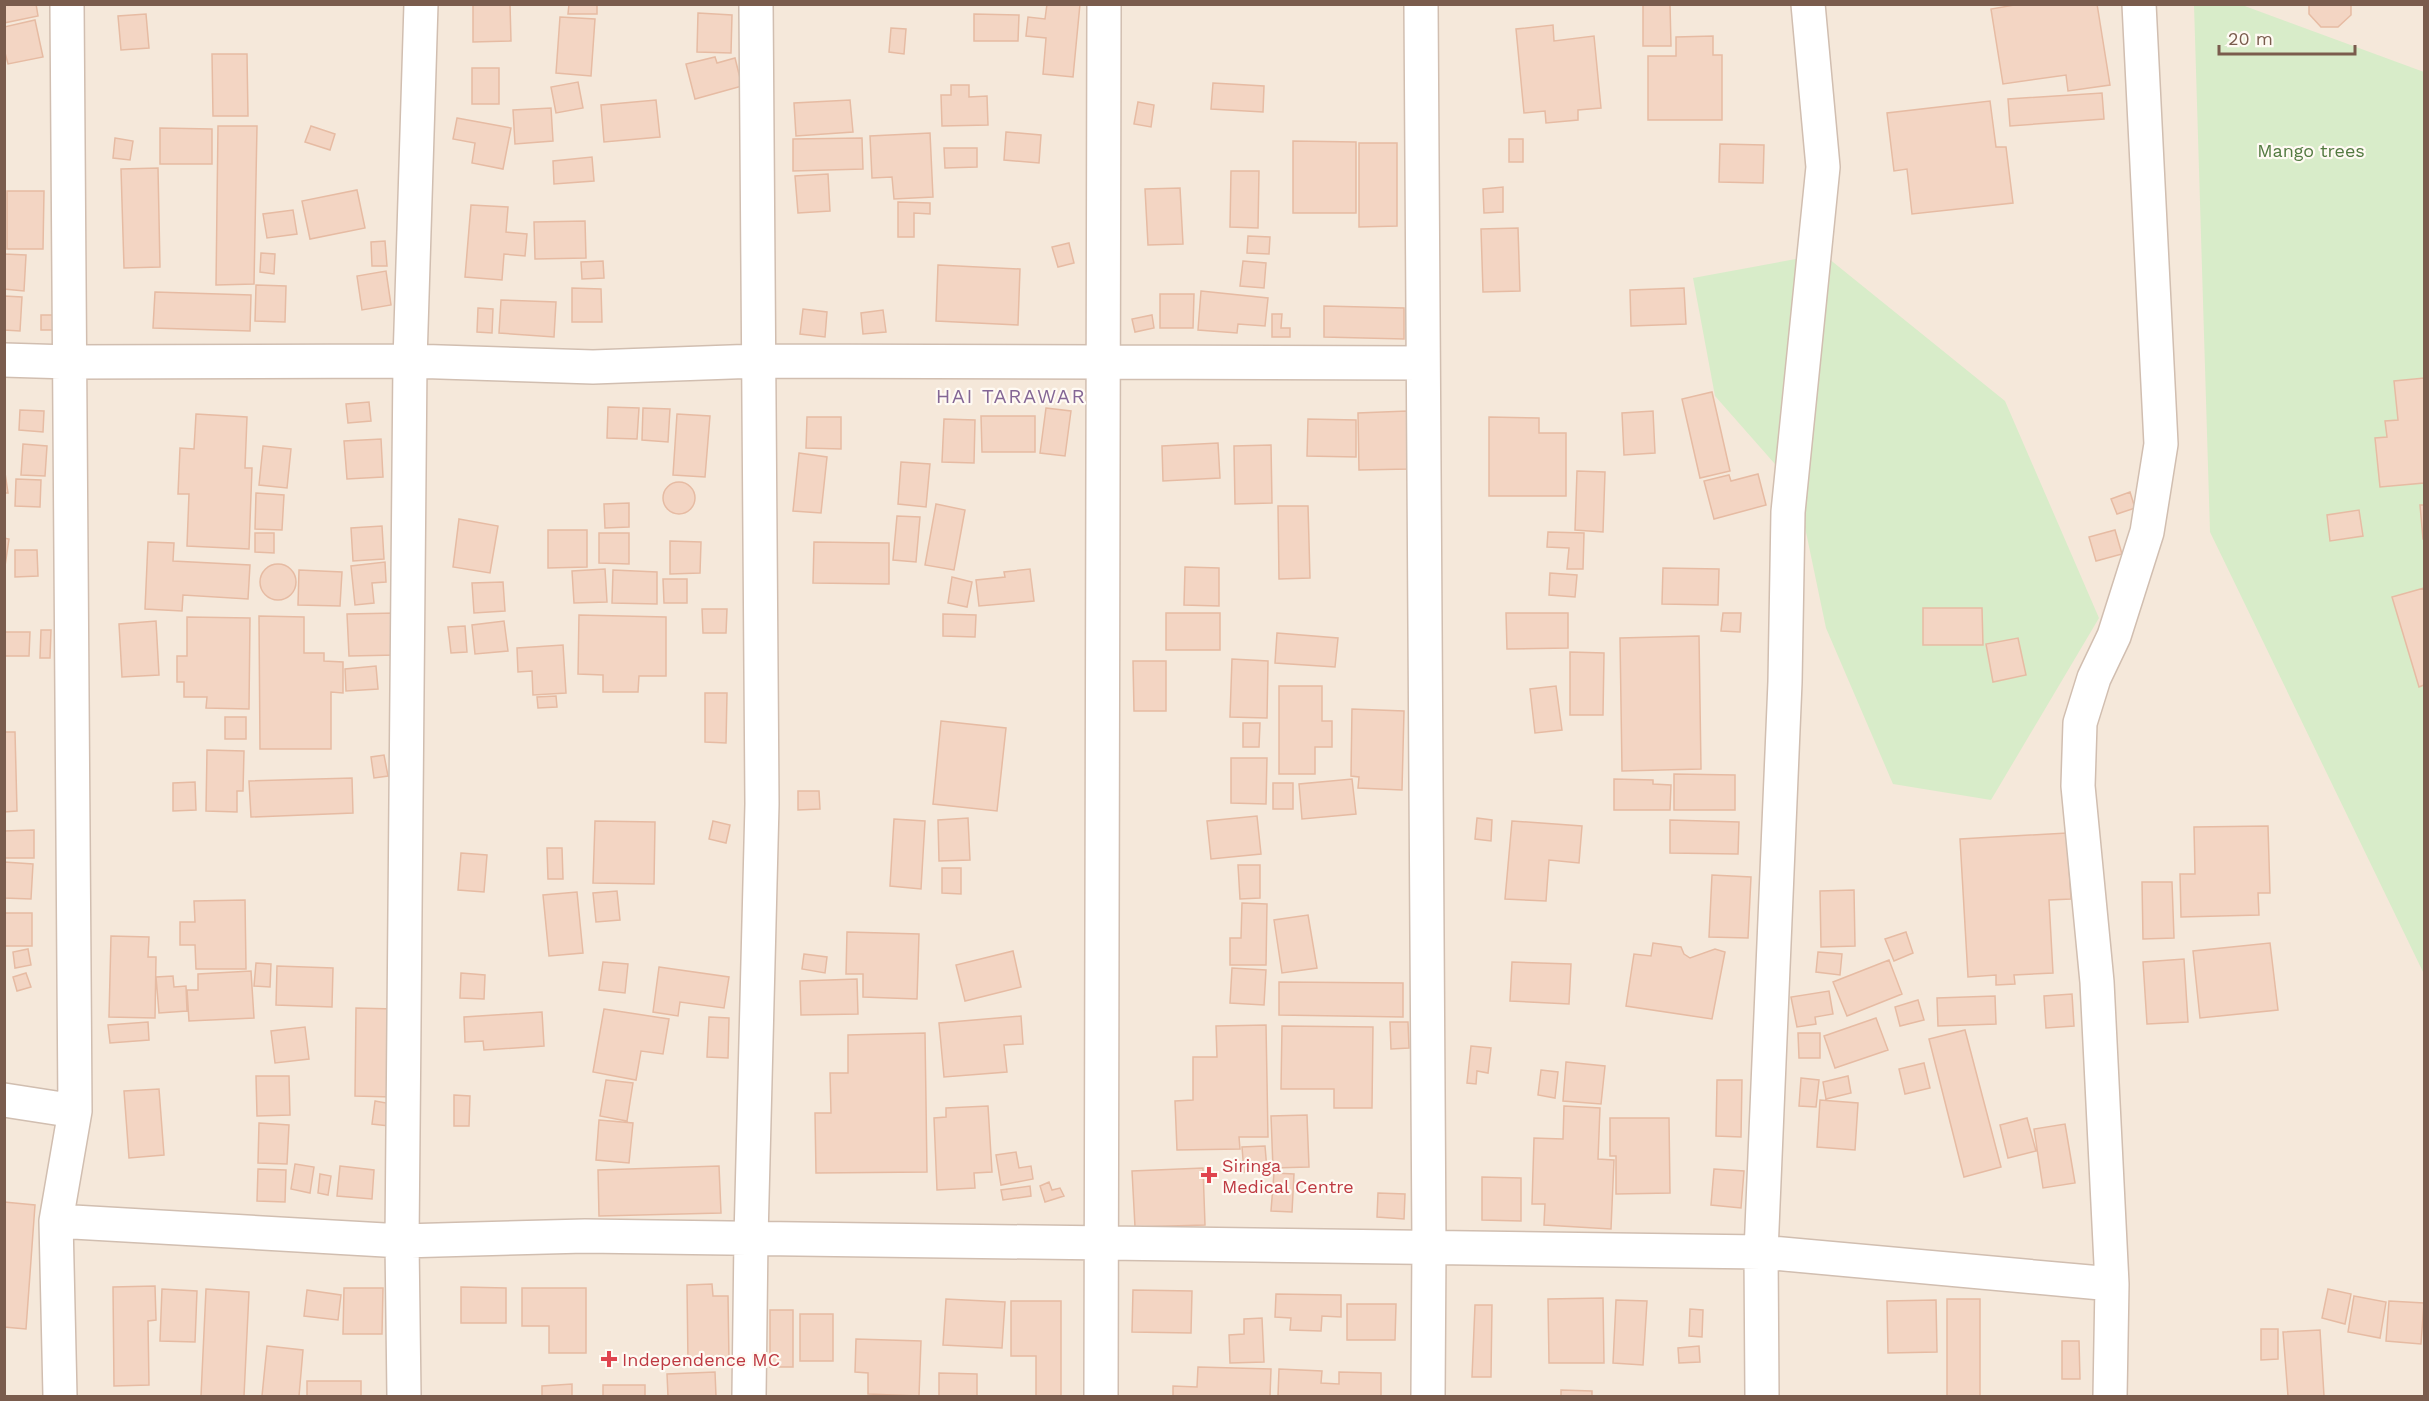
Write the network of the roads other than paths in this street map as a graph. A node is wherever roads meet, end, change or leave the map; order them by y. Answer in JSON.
{"nodes":[{"id":1,"x":67,"y":4,"type":"edge"},
{"id":2,"x":421,"y":4,"type":"edge"},
{"id":3,"x":756,"y":4,"type":"edge"},
{"id":4,"x":1104,"y":4,"type":"edge"},
{"id":5,"x":1421,"y":4,"type":"edge"},
{"id":6,"x":1808,"y":4,"type":"edge"},
{"id":7,"x":2139,"y":4,"type":"edge"},
{"id":8,"x":4,"y":360,"type":"edge"},
{"id":9,"x":410,"y":361,"type":"junction"},
{"id":10,"x":758,"y":361,"type":"junction"},
{"id":11,"x":1104,"y":361,"type":"junction"},
{"id":12,"x":69,"y":362,"type":"junction"},
{"id":13,"x":1423,"y":363,"type":"junction"},
{"id":14,"x":4,"y":1100,"type":"edge"},
{"id":15,"x":75,"y":1111,"type":"junction"},
{"id":16,"x":56,"y":1221,"type":"junction"},
{"id":17,"x":751,"y":1238,"type":"junction"},
{"id":18,"x":402,"y":1241,"type":"junction"},
{"id":19,"x":1101,"y":1242,"type":"junction"},
{"id":20,"x":1429,"y":1246,"type":"junction"},
{"id":21,"x":1761,"y":1252,"type":"junction"},
{"id":22,"x":2112,"y":1284,"type":"junction"},
{"id":23,"x":60,"y":1396,"type":"edge"},
{"id":24,"x":404,"y":1396,"type":"edge"},
{"id":25,"x":749,"y":1396,"type":"edge"},
{"id":26,"x":1101,"y":1396,"type":"edge"},
{"id":27,"x":1428,"y":1396,"type":"edge"},
{"id":28,"x":1762,"y":1396,"type":"edge"},
{"id":29,"x":2110,"y":1396,"type":"edge"}],
"edges":[{"from":1,"to":12,"type":"street"},
{"from":2,"to":9,"type":"street"},
{"from":3,"to":10,"type":"street"},
{"from":4,"to":11,"type":"street"},
{"from":5,"to":13,"type":"street"},
{"from":6,"to":21,"type":"street"},
{"from":7,"to":22,"type":"street"},
{"from":8,"to":12,"type":"street"},
{"from":9,"to":10,"type":"street"},
{"from":9,"to":12,"type":"street"},
{"from":9,"to":18,"type":"street"},
{"from":10,"to":11,"type":"street"},
{"from":10,"to":17,"type":"street"},
{"from":11,"to":13,"type":"street"},
{"from":11,"to":19,"type":"street"},
{"from":12,"to":15,"type":"street"},
{"from":13,"to":20,"type":"street"},
{"from":14,"to":15,"type":"street"},
{"from":15,"to":16,"type":"street"},
{"from":16,"to":18,"type":"street"},
{"from":16,"to":23,"type":"street"},
{"from":17,"to":18,"type":"street"},
{"from":17,"to":19,"type":"street"},
{"from":17,"to":25,"type":"street"},
{"from":18,"to":24,"type":"street"},
{"from":19,"to":20,"type":"street"},
{"from":19,"to":26,"type":"street"},
{"from":20,"to":21,"type":"street"},
{"from":20,"to":27,"type":"street"},
{"from":21,"to":22,"type":"street"},
{"from":21,"to":28,"type":"street"},
{"from":22,"to":29,"type":"street"}]}
